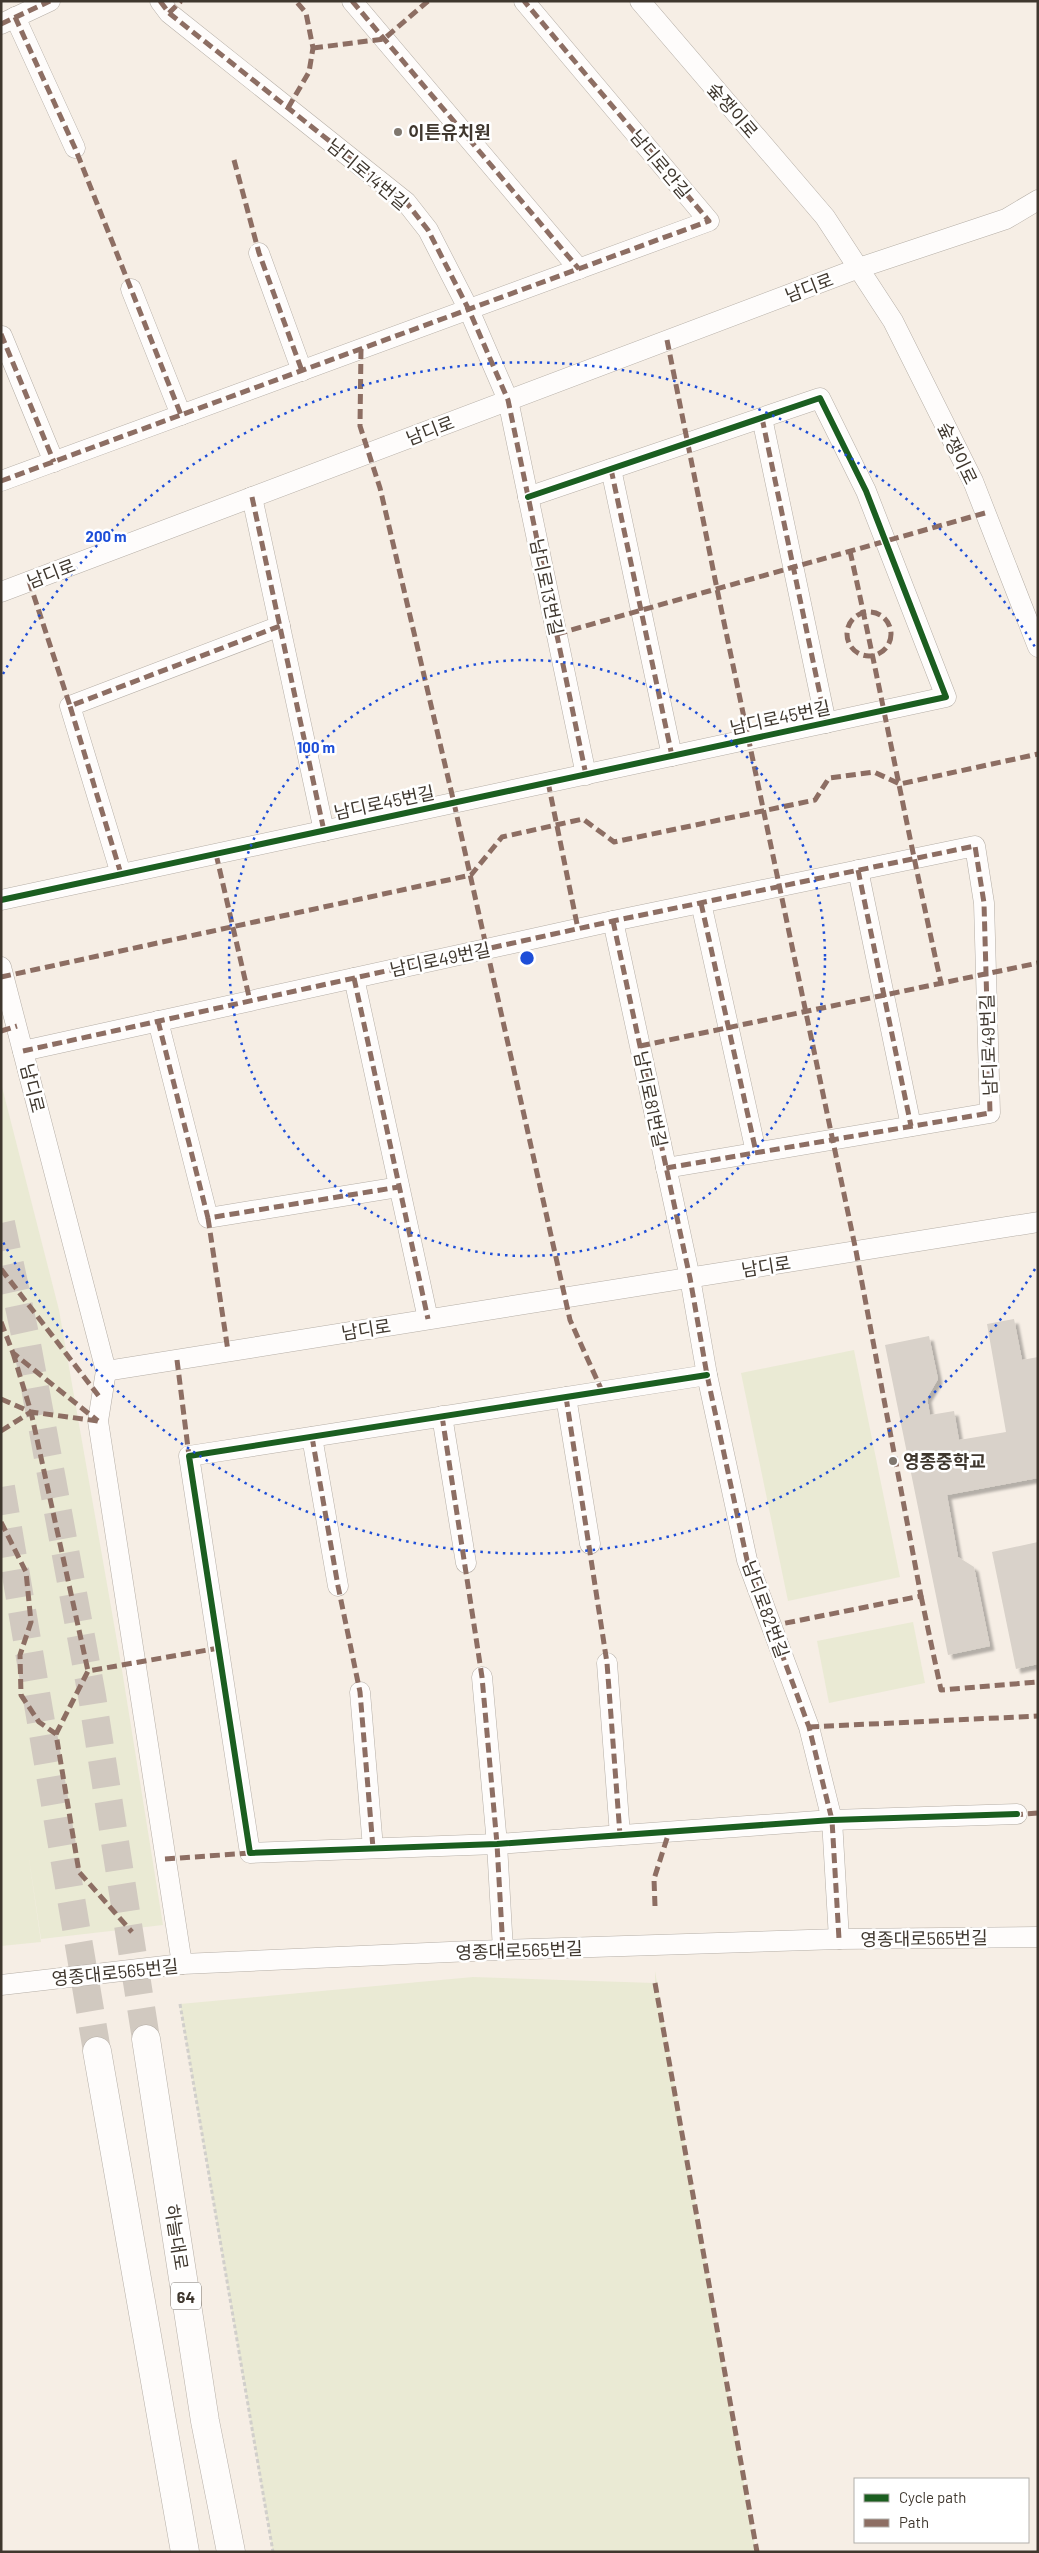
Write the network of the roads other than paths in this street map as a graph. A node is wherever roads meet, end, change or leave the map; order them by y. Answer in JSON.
{"nodes":[{"id":1,"x":50,"y":1,"type":"edge"},
{"id":2,"x":160,"y":1,"type":"edge"},
{"id":3,"x":352,"y":1,"type":"edge"},
{"id":4,"x":524,"y":1,"type":"edge"},
{"id":5,"x":640,"y":1,"type":"edge"},
{"id":6,"x":8,"y":21,"type":"edge"},
{"id":7,"x":75,"y":148,"type":"dead end"},
{"id":8,"x":1038,"y":200,"type":"edge"},
{"id":9,"x":259,"y":253,"type":"dead end"},
{"id":10,"x":859,"y":268,"type":"junction"},
{"id":11,"x":579,"y":269,"type":"junction"},
{"id":12,"x":131,"y":289,"type":"dead end"},
{"id":13,"x":469,"y":310,"type":"junction"},
{"id":14,"x":2,"y":336,"type":"edge"},
{"id":15,"x":302,"y":371,"type":"junction"},
{"id":16,"x":508,"y":400,"type":"junction"},
{"id":17,"x":181,"y":415,"type":"junction"},
{"id":18,"x":762,"y":418,"type":"junction"},
{"id":19,"x":54,"y":462,"type":"junction"},
{"id":20,"x":610,"y":469,"type":"junction"},
{"id":21,"x":1,"y":481,"type":"edge"},
{"id":22,"x":252,"y":497,"type":"junction"},
{"id":23,"x":528,"y":497,"type":"junction"},
{"id":24,"x":1,"y":592,"type":"edge"},
{"id":25,"x":280,"y":626,"type":"junction"},
{"id":26,"x":1038,"y":647,"type":"edge"},
{"id":27,"x":826,"y":723,"type":"junction"},
{"id":28,"x":672,"y":756,"type":"junction"},
{"id":29,"x":586,"y":774,"type":"junction"},
{"id":30,"x":324,"y":831,"type":"junction"},
{"id":31,"x":858,"y":870,"type":"junction"},
{"id":32,"x":121,"y":874,"type":"junction"},
{"id":33,"x":1,"y":900,"type":"edge"},
{"id":34,"x":701,"y":903,"type":"junction"},
{"id":35,"x":613,"y":921,"type":"junction"},
{"id":36,"x":1,"y":967,"type":"edge"},
{"id":37,"x":354,"y":978,"type":"junction"},
{"id":38,"x":158,"y":1021,"type":"junction"},
{"id":39,"x":23,"y":1051,"type":"junction"},
{"id":40,"x":910,"y":1126,"type":"junction"},
{"id":41,"x":756,"y":1152,"type":"junction"},
{"id":42,"x":666,"y":1168,"type":"junction"},
{"id":43,"x":399,"y":1187,"type":"junction"},
{"id":44,"x":1038,"y":1222,"type":"edge"},
{"id":45,"x":690,"y":1278,"type":"junction"},
{"id":46,"x":428,"y":1320,"type":"junction"},
{"id":47,"x":106,"y":1371,"type":"junction"},
{"id":48,"x":707,"y":1375,"type":"junction"},
{"id":49,"x":566,"y":1397,"type":"junction"},
{"id":50,"x":442,"y":1416,"type":"junction"},
{"id":51,"x":312,"y":1437,"type":"junction"},
{"id":52,"x":590,"y":1544,"type":"dead end"},
{"id":53,"x":466,"y":1563,"type":"dead end"},
{"id":54,"x":338,"y":1586,"type":"dead end"},
{"id":55,"x":607,"y":1663,"type":"dead end"},
{"id":56,"x":482,"y":1677,"type":"dead end"},
{"id":57,"x":360,"y":1692,"type":"dead end"},
{"id":58,"x":1016,"y":1814,"type":"dead end"},
{"id":59,"x":832,"y":1820,"type":"junction"},
{"id":60,"x":620,"y":1836,"type":"junction"},
{"id":61,"x":496,"y":1844,"type":"junction"},
{"id":62,"x":373,"y":1848,"type":"junction"},
{"id":63,"x":1038,"y":1937,"type":"edge"},
{"id":64,"x":839,"y":1939,"type":"junction"},
{"id":65,"x":503,"y":1950,"type":"junction"},
{"id":66,"x":182,"y":1964,"type":"junction"},
{"id":67,"x":1,"y":1985,"type":"edge"},
{"id":68,"x":146,"y":2039,"type":"tunnel mouth"},
{"id":69,"x":97,"y":2051,"type":"tunnel mouth"},
{"id":70,"x":185,"y":2552,"type":"edge"},
{"id":71,"x":231,"y":2552,"type":"edge"}],
"edges":[{"from":1,"to":6,"type":"street"},
{"from":2,"to":13,"type":"street","name":"남디로14번길"},
{"from":3,"to":11,"type":"street"},
{"from":4,"to":11,"type":"street","name":"남디로안길"},
{"from":5,"to":10,"type":"street","name":"숲쟁이로"},
{"from":6,"to":7,"type":"street"},
{"from":8,"to":10,"type":"street"},
{"from":9,"to":15,"type":"street"},
{"from":10,"to":16,"type":"street","name":"남디로"},
{"from":10,"to":26,"type":"street","name":"숲쟁이로"},
{"from":11,"to":13,"type":"street","name":"남디로안길"},
{"from":12,"to":17,"type":"street"},
{"from":13,"to":15,"type":"street","name":"남디로안길"},
{"from":13,"to":16,"type":"street","name":"남디로14번길"},
{"from":14,"to":19,"type":"street"},
{"from":15,"to":17,"type":"street","name":"남디로안길"},
{"from":16,"to":22,"type":"street","name":"남디로"},
{"from":16,"to":23,"type":"street","name":"남디로13번길"},
{"from":17,"to":19,"type":"street","name":"남디로안길"},
{"from":18,"to":20,"type":"street","name":"남디로45번길"},
{"from":18,"to":27,"type":"street","name":"남디로45번길"},
{"from":18,"to":27,"type":"street","name":"남디로45번길"},
{"from":19,"to":21,"type":"street","name":"남디로안길"},
{"from":20,"to":23,"type":"street","name":"남디로45번길"},
{"from":20,"to":28,"type":"street"},
{"from":22,"to":24,"type":"street","name":"남디로"},
{"from":22,"to":25,"type":"street"},
{"from":23,"to":29,"type":"street","name":"남디로13번길"},
{"from":25,"to":30,"type":"street"},
{"from":25,"to":32,"type":"street"},
{"from":27,"to":28,"type":"street","name":"남디로45번길"},
{"from":28,"to":29,"type":"street","name":"남디로45번길"},
{"from":29,"to":30,"type":"street","name":"남디로45번길"},
{"from":30,"to":32,"type":"street","name":"남디로45번길"},
{"from":31,"to":34,"type":"street","name":"남디로49번길"},
{"from":31,"to":40,"type":"street"},
{"from":31,"to":40,"type":"street","name":"남디로49번길"},
{"from":32,"to":33,"type":"street","name":"남디로45번길"},
{"from":34,"to":35,"type":"street","name":"남디로49번길"},
{"from":34,"to":41,"type":"street"},
{"from":35,"to":37,"type":"street","name":"남디로49번길"},
{"from":35,"to":42,"type":"street","name":"남디로81번길"},
{"from":36,"to":39,"type":"street","name":"남디로"},
{"from":37,"to":38,"type":"street","name":"남디로49번길"},
{"from":37,"to":43,"type":"street"},
{"from":38,"to":39,"type":"street","name":"남디로49번길"},
{"from":38,"to":43,"type":"street"},
{"from":39,"to":47,"type":"street","name":"남디로"},
{"from":40,"to":41,"type":"street"},
{"from":41,"to":42,"type":"street"},
{"from":42,"to":45,"type":"street","name":"남디로81번길"},
{"from":43,"to":46,"type":"street"},
{"from":44,"to":45,"type":"street","name":"남디로"},
{"from":45,"to":46,"type":"street","name":"남디로"},
{"from":45,"to":48,"type":"street","name":"남디로82번길"},
{"from":46,"to":47,"type":"street","name":"남디로"},
{"from":47,"to":66,"type":"street"},
{"from":48,"to":49,"type":"street"},
{"from":48,"to":59,"type":"street","name":"남디로82번길"},
{"from":49,"to":50,"type":"street"},
{"from":49,"to":52,"type":"street"},
{"from":50,"to":51,"type":"street"},
{"from":50,"to":53,"type":"street"},
{"from":51,"to":54,"type":"street"},
{"from":51,"to":62,"type":"street"},
{"from":55,"to":60,"type":"street"},
{"from":56,"to":61,"type":"street"},
{"from":57,"to":62,"type":"street"},
{"from":58,"to":59,"type":"street"},
{"from":59,"to":60,"type":"street"},
{"from":59,"to":64,"type":"street","name":"남디로82번길"},
{"from":60,"to":61,"type":"street"},
{"from":61,"to":62,"type":"street"},
{"from":61,"to":65,"type":"street"},
{"from":63,"to":64,"type":"street","name":"영종대로565번길"},
{"from":64,"to":65,"type":"street","name":"영종대로565번길"},
{"from":65,"to":66,"type":"street","name":"영종대로565번길"},
{"from":66,"to":67,"type":"street","name":"영종대로565번길"},
{"from":68,"to":71,"type":"highway","name":"하늘대로","number":"64"},
{"from":69,"to":70,"type":"highway"}]}
